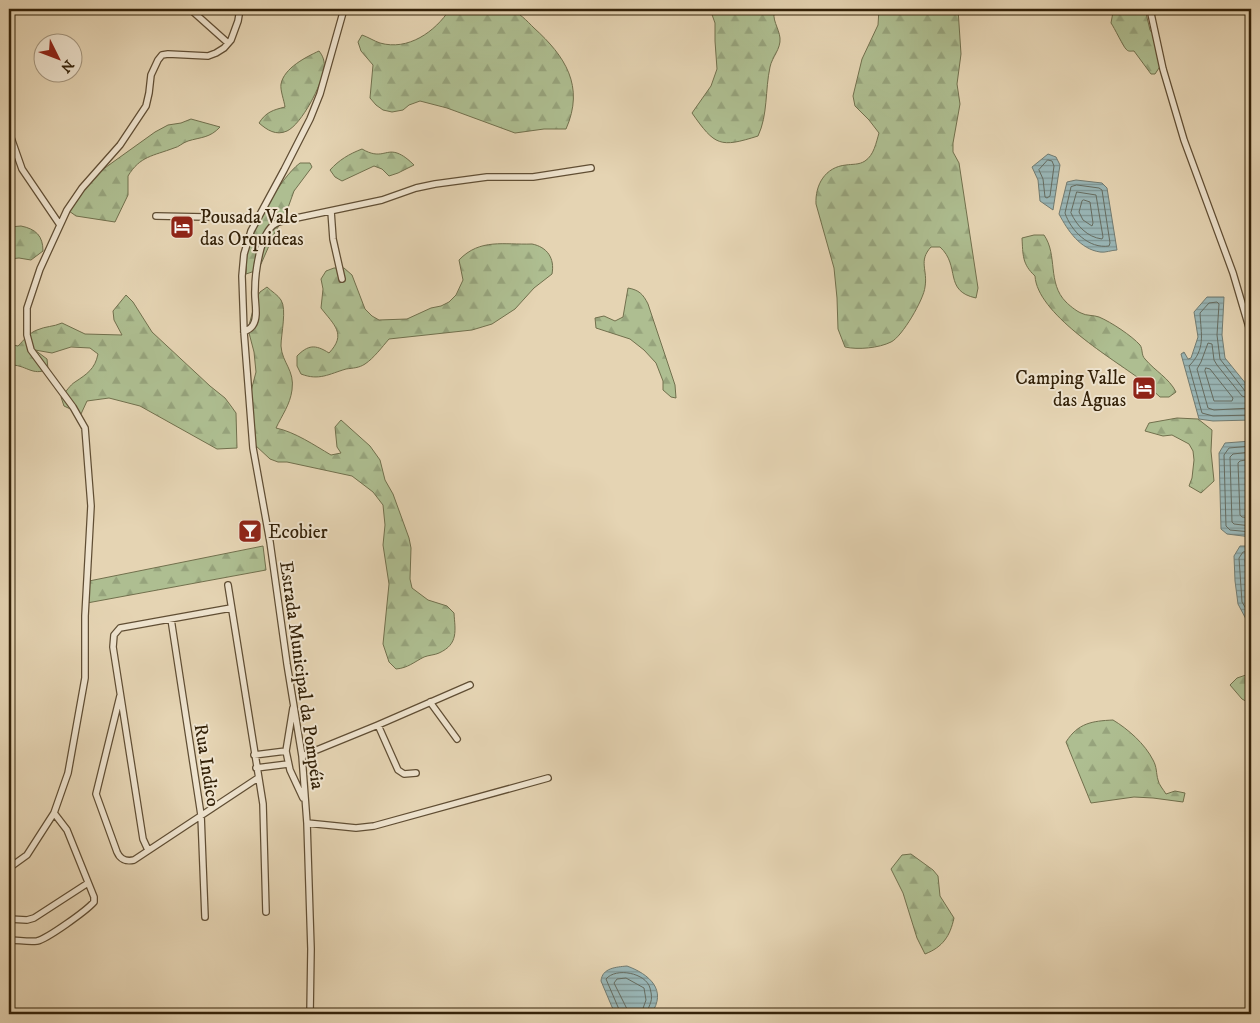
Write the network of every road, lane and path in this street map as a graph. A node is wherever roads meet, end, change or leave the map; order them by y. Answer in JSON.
{"nodes":[{"id":1,"x":190,"y":9,"type":"edge"},
{"id":2,"x":240,"y":9,"type":"edge"},
{"id":3,"x":344,"y":9,"type":"edge"},
{"id":4,"x":1150,"y":9,"type":"edge"},
{"id":5,"x":228,"y":43,"type":"junction"},
{"id":6,"x":9,"y":132,"type":"edge"},
{"id":7,"x":592,"y":168,"type":"dead end"},
{"id":8,"x":331,"y":211,"type":"junction"},
{"id":9,"x":156,"y":216,"type":"dead end"},
{"id":10,"x":257,"y":218,"type":"junction"},
{"id":11,"x":60,"y":225,"type":"junction"},
{"id":12,"x":342,"y":279,"type":"dead end"},
{"id":13,"x":244,"y":332,"type":"junction"},
{"id":14,"x":1251,"y":334,"type":"edge"},
{"id":15,"x":228,"y":585,"type":"dead end"},
{"id":16,"x":231,"y":608,"type":"junction"},
{"id":17,"x":171,"y":619,"type":"junction"},
{"id":18,"x":470,"y":684,"type":"dead end"},
{"id":19,"x":121,"y":694,"type":"junction"},
{"id":20,"x":430,"y":702,"type":"junction"},
{"id":21,"x":294,"y":704,"type":"junction"},
{"id":22,"x":378,"y":725,"type":"junction"},
{"id":23,"x":457,"y":739,"type":"dead end"},
{"id":24,"x":286,"y":751,"type":"junction"},
{"id":25,"x":254,"y":755,"type":"junction"},
{"id":26,"x":302,"y":756,"type":"junction"},
{"id":27,"x":288,"y":764,"type":"junction"},
{"id":28,"x":256,"y":768,"type":"junction"},
{"id":29,"x":416,"y":773,"type":"dead end"},
{"id":30,"x":258,"y":778,"type":"junction"},
{"id":31,"x":548,"y":778,"type":"dead end"},
{"id":32,"x":304,"y":801,"type":"junction"},
{"id":33,"x":54,"y":813,"type":"junction"},
{"id":34,"x":201,"y":815,"type":"junction"},
{"id":35,"x":307,"y":823,"type":"junction"},
{"id":36,"x":148,"y":850,"type":"junction"},
{"id":37,"x":9,"y":868,"type":"edge"},
{"id":38,"x":88,"y":883,"type":"junction"},
{"id":39,"x":266,"y":912,"type":"dead end"},
{"id":40,"x":205,"y":917,"type":"dead end"},
{"id":41,"x":9,"y":919,"type":"edge"},
{"id":42,"x":9,"y":940,"type":"edge"},
{"id":43,"x":311,"y":1014,"type":"edge"}],
"edges":[{"from":1,"to":5,"type":"street"},
{"from":2,"to":5,"type":"street"},
{"from":3,"to":10,"type":"street","name":"Estrada Municipal da Pompéia"},
{"from":4,"to":14,"type":"street"},
{"from":5,"to":11,"type":"street"},
{"from":6,"to":11,"type":"street"},
{"from":7,"to":8,"type":"street"},
{"from":8,"to":12,"type":"street"},
{"from":8,"to":13,"type":"street"},
{"from":9,"to":10,"type":"street"},
{"from":10,"to":13,"type":"street","name":"Estrada Municipal da Pompéia"},
{"from":11,"to":33,"type":"street"},
{"from":13,"to":21,"type":"street","name":"Estrada Municipal da Pompéia"},
{"from":15,"to":16,"type":"street"},
{"from":16,"to":17,"type":"street"},
{"from":16,"to":25,"type":"street"},
{"from":17,"to":19,"type":"street"},
{"from":17,"to":34,"type":"street","name":"Rua Indico"},
{"from":18,"to":20,"type":"street"},
{"from":19,"to":36,"type":"street"},
{"from":19,"to":36,"type":"street"},
{"from":20,"to":22,"type":"street"},
{"from":20,"to":23,"type":"street"},
{"from":21,"to":24,"type":"street"},
{"from":21,"to":26,"type":"street","name":"Estrada Municipal da Pompéia"},
{"from":22,"to":26,"type":"street"},
{"from":22,"to":29,"type":"street"},
{"from":24,"to":25,"type":"street"},
{"from":24,"to":27,"type":"street"},
{"from":25,"to":28,"type":"street"},
{"from":26,"to":32,"type":"street","name":"Estrada Municipal da Pompéia"},
{"from":27,"to":28,"type":"street"},
{"from":27,"to":32,"type":"street"},
{"from":28,"to":30,"type":"street"},
{"from":30,"to":34,"type":"street"},
{"from":30,"to":39,"type":"street"},
{"from":31,"to":35,"type":"street"},
{"from":32,"to":35,"type":"street","name":"Estrada Municipal da Pompéia"},
{"from":33,"to":37,"type":"street"},
{"from":33,"to":38,"type":"street"},
{"from":34,"to":36,"type":"street"},
{"from":34,"to":40,"type":"street","name":"Rua Indico"},
{"from":35,"to":43,"type":"street","name":"Estrada Municipal da Pompéia"},
{"from":38,"to":41,"type":"street"},
{"from":38,"to":42,"type":"street"}]}
